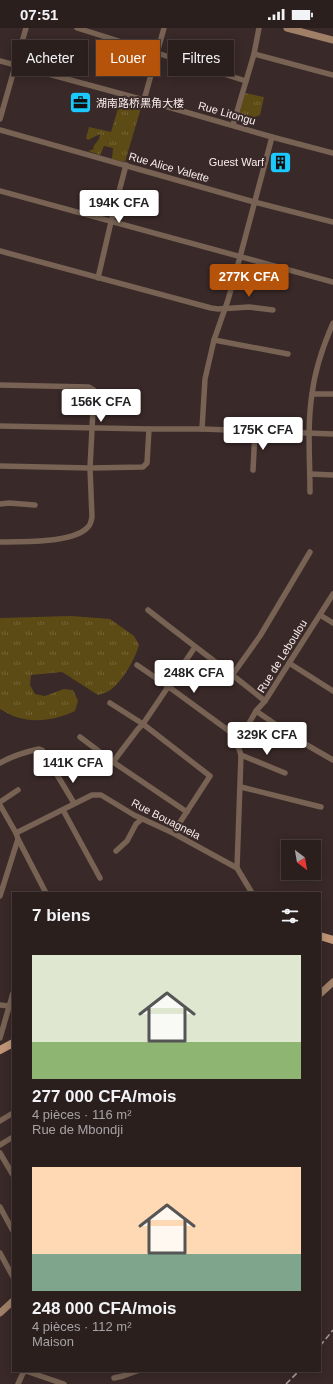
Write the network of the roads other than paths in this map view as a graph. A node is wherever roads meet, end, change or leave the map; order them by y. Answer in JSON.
{"nodes":[{"id":1,"x":26,"y":28,"type":"edge"},
{"id":2,"x":77,"y":28,"type":"edge"},
{"id":3,"x":164,"y":28,"type":"edge"},
{"id":4,"x":259,"y":28,"type":"edge"},
{"id":5,"x":287,"y":28,"type":"edge"},
{"id":6,"x":23,"y":40,"type":"edge"},
{"id":7,"x":115,"y":40,"type":"edge"},
{"id":8,"x":333,"y":40,"type":"edge"},
{"id":9,"x":160,"y":42,"type":"edge"},
{"id":10,"x":160,"y":54,"type":"edge"},
{"id":11,"x":254,"y":54,"type":"junction"},
{"id":12,"x":0,"y":61,"type":"edge"},
{"id":13,"x":12,"y":64,"type":"edge"},
{"id":14,"x":333,"y":75,"type":"edge"},
{"id":15,"x":13,"y":76,"type":"edge"},
{"id":16,"x":56,"y":76,"type":"edge"},
{"id":17,"x":151,"y":76,"type":"edge"},
{"id":18,"x":246,"y":81,"type":"junction"},
{"id":19,"x":144,"y":100,"type":"junction"},
{"id":20,"x":0,"y":119,"type":"edge"},
{"id":21,"x":233,"y":125,"type":"junction"},
{"id":22,"x":0,"y":130,"type":"edge"},
{"id":23,"x":272,"y":137,"type":"junction"},
{"id":24,"x":333,"y":153,"type":"edge"},
{"id":25,"x":126,"y":165,"type":"junction"},
{"id":26,"x":0,"y":191,"type":"edge"},
{"id":27,"x":254,"y":202,"type":"junction"},
{"id":28,"x":111,"y":222,"type":"junction"},
{"id":29,"x":333,"y":222,"type":"edge"},
{"id":30,"x":0,"y":250,"type":"edge"},
{"id":31,"x":240,"y":257,"type":"junction"},
{"id":32,"x":98,"y":278,"type":"junction"},
{"id":33,"x":333,"y":282,"type":"edge"},
{"id":34,"x":225,"y":308,"type":"junction"},
{"id":35,"x":273,"y":310,"type":"dead end"},
{"id":36,"x":333,"y":323,"type":"edge"},
{"id":37,"x":214,"y":340,"type":"junction"},
{"id":38,"x":288,"y":354,"type":"dead end"},
{"id":39,"x":0,"y":385,"type":"edge"},
{"id":40,"x":312,"y":394,"type":"junction"},
{"id":41,"x":333,"y":394,"type":"edge"},
{"id":42,"x":0,"y":426,"type":"edge"},
{"id":43,"x":92,"y":428,"type":"junction"},
{"id":44,"x":149,"y":429,"type":"junction"},
{"id":45,"x":202,"y":429,"type":"junction"},
{"id":46,"x":255,"y":431,"type":"junction"},
{"id":47,"x":309,"y":434,"type":"junction"},
{"id":48,"x":333,"y":434,"type":"edge"},
{"id":49,"x":0,"y":466,"type":"edge"},
{"id":50,"x":90,"y":468,"type":"junction"},
{"id":51,"x":253,"y":470,"type":"dead end"},
{"id":52,"x":310,"y":474,"type":"junction"},
{"id":53,"x":333,"y":475,"type":"edge"},
{"id":54,"x":310,"y":492,"type":"dead end"},
{"id":55,"x":0,"y":504,"type":"edge"},
{"id":56,"x":35,"y":505,"type":"dead end"},
{"id":57,"x":0,"y":542,"type":"edge"},
{"id":58,"x":310,"y":552,"type":"dead end"},
{"id":59,"x":333,"y":594,"type":"edge"},
{"id":60,"x":148,"y":610,"type":"dead end"},
{"id":61,"x":320,"y":615,"type":"junction"},
{"id":62,"x":333,"y":623,"type":"edge"},
{"id":63,"x":195,"y":647,"type":"junction"},
{"id":64,"x":289,"y":663,"type":"junction"},
{"id":65,"x":136,"y":665,"type":"dead end"},
{"id":66,"x":233,"y":674,"type":"junction"},
{"id":67,"x":169,"y":686,"type":"junction"},
{"id":68,"x":333,"y":692,"type":"edge"},
{"id":69,"x":265,"y":701,"type":"junction"},
{"id":70,"x":110,"y":703,"type":"dead end"},
{"id":71,"x":256,"y":711,"type":"junction"},
{"id":72,"x":143,"y":724,"type":"junction"},
{"id":73,"x":80,"y":737,"type":"dead end"},
{"id":74,"x":240,"y":739,"type":"junction"},
{"id":75,"x":241,"y":755,"type":"junction"},
{"id":76,"x":333,"y":760,"type":"edge"},
{"id":77,"x":113,"y":762,"type":"junction"},
{"id":78,"x":0,"y":763,"type":"edge"},
{"id":79,"x":285,"y":773,"type":"dead end"},
{"id":80,"x":241,"y":787,"type":"junction"},
{"id":81,"x":18,"y":790,"type":"dead end"},
{"id":82,"x":0,"y":802,"type":"edge"},
{"id":83,"x":74,"y":803,"type":"junction"},
{"id":84,"x":0,"y":805,"type":"edge"},
{"id":85,"x":321,"y":807,"type":"dead end"},
{"id":86,"x":63,"y":810,"type":"junction"},
{"id":87,"x":187,"y":812,"type":"junction"},
{"id":88,"x":142,"y":819,"type":"junction"},
{"id":89,"x":173,"y":833,"type":"junction"},
{"id":90,"x":17,"y":836,"type":"junction"},
{"id":91,"x":116,"y":851,"type":"dead end"},
{"id":92,"x":237,"y":868,"type":"junction"},
{"id":93,"x":100,"y":878,"type":"dead end"},
{"id":94,"x":44,"y":892,"type":"edge"},
{"id":95,"x":251,"y":892,"type":"edge"},
{"id":96,"x":0,"y":896,"type":"edge"},
{"id":97,"x":321,"y":936,"type":"edge"},
{"id":98,"x":333,"y":940,"type":"edge"},
{"id":99,"x":333,"y":982,"type":"edge"},
{"id":100,"x":321,"y":993,"type":"edge"},
{"id":101,"x":12,"y":996,"type":"edge"},
{"id":102,"x":0,"y":1005,"type":"edge"},
{"id":103,"x":9,"y":1006,"type":"junction"},
{"id":104,"x":0,"y":1038,"type":"edge"},
{"id":105,"x":12,"y":1044,"type":"edge"},
{"id":106,"x":0,"y":1050,"type":"edge"},
{"id":107,"x":12,"y":1114,"type":"edge"},
{"id":108,"x":0,"y":1121,"type":"edge"},
{"id":109,"x":12,"y":1138,"type":"edge"},
{"id":110,"x":0,"y":1145,"type":"edge"},
{"id":111,"x":0,"y":1152,"type":"edge"},
{"id":112,"x":12,"y":1174,"type":"edge"},
{"id":113,"x":0,"y":1207,"type":"edge"},
{"id":114,"x":12,"y":1229,"type":"edge"},
{"id":115,"x":0,"y":1253,"type":"edge"},
{"id":116,"x":12,"y":1275,"type":"edge"},
{"id":117,"x":12,"y":1302,"type":"edge"},
{"id":118,"x":0,"y":1313,"type":"edge"},
{"id":119,"x":24,"y":1372,"type":"edge"},
{"id":120,"x":29,"y":1372,"type":"edge"},
{"id":121,"x":134,"y":1372,"type":"edge"},
{"id":122,"x":114,"y":1378,"type":"dead end"},
{"id":123,"x":18,"y":1384,"type":"edge"},
{"id":124,"x":64,"y":1384,"type":"edge"}],
"edges":[{"from":1,"to":6,"type":"street"},
{"from":2,"to":7,"type":"street"},
{"from":3,"to":9,"type":"street"},
{"from":4,"to":11,"type":"street"},
{"from":5,"to":8,"type":"street"},
{"from":10,"to":18,"type":"street"},
{"from":11,"to":14,"type":"street"},
{"from":11,"to":18,"type":"street"},
{"from":12,"to":13,"type":"street","name":"Rue Litongu"},
{"from":15,"to":20,"type":"street"},
{"from":16,"to":19,"type":"street","name":"Rue Litongu"},
{"from":17,"to":19,"type":"street"},
{"from":18,"to":21,"type":"street"},
{"from":19,"to":21,"type":"street","name":"Rue Litongu"},
{"from":21,"to":23,"type":"street","name":"Rue Litongu"},
{"from":22,"to":25,"type":"street","name":"Rue Alice Valette"},
{"from":23,"to":24,"type":"street","name":"Rue Litongu"},
{"from":23,"to":27,"type":"street"},
{"from":25,"to":27,"type":"street","name":"Rue Alice Valette"},
{"from":25,"to":28,"type":"street"},
{"from":26,"to":28,"type":"street"},
{"from":27,"to":29,"type":"street","name":"Rue Alice Valette"},
{"from":27,"to":31,"type":"street"},
{"from":28,"to":31,"type":"street"},
{"from":28,"to":32,"type":"street"},
{"from":30,"to":32,"type":"street"},
{"from":31,"to":33,"type":"street"},
{"from":31,"to":34,"type":"street"},
{"from":32,"to":34,"type":"street"},
{"from":34,"to":35,"type":"street"},
{"from":34,"to":37,"type":"street"},
{"from":36,"to":40,"type":"street"},
{"from":37,"to":38,"type":"street"},
{"from":37,"to":45,"type":"street"},
{"from":39,"to":43,"type":"street"},
{"from":40,"to":41,"type":"street"},
{"from":40,"to":47,"type":"street"},
{"from":42,"to":43,"type":"street"},
{"from":43,"to":44,"type":"street"},
{"from":43,"to":50,"type":"street"},
{"from":44,"to":45,"type":"street"},
{"from":44,"to":50,"type":"street"},
{"from":45,"to":46,"type":"street"},
{"from":46,"to":47,"type":"street"},
{"from":46,"to":51,"type":"street"},
{"from":47,"to":48,"type":"street"},
{"from":47,"to":52,"type":"street"},
{"from":49,"to":50,"type":"street"},
{"from":50,"to":57,"type":"street"},
{"from":52,"to":53,"type":"street"},
{"from":52,"to":54,"type":"street"},
{"from":55,"to":56,"type":"street"},
{"from":58,"to":66,"type":"street"},
{"from":59,"to":61,"type":"street","name":"Rue de Leboulou"},
{"from":60,"to":63,"type":"street"},
{"from":61,"to":62,"type":"street"},
{"from":61,"to":64,"type":"street","name":"Rue de Leboulou"},
{"from":63,"to":66,"type":"street"},
{"from":63,"to":67,"type":"street"},
{"from":64,"to":68,"type":"street"},
{"from":64,"to":69,"type":"street","name":"Rue de Leboulou"},
{"from":65,"to":67,"type":"street"},
{"from":66,"to":69,"type":"street"},
{"from":67,"to":72,"type":"street"},
{"from":67,"to":74,"type":"street"},
{"from":69,"to":71,"type":"street","name":"Rue de Leboulou"},
{"from":70,"to":72,"type":"street"},
{"from":71,"to":74,"type":"street","name":"Rue de Leboulou"},
{"from":71,"to":76,"type":"street"},
{"from":72,"to":77,"type":"street"},
{"from":72,"to":87,"type":"street"},
{"from":73,"to":77,"type":"street"},
{"from":74,"to":75,"type":"street"},
{"from":75,"to":79,"type":"street"},
{"from":75,"to":80,"type":"street"},
{"from":77,"to":87,"type":"street"},
{"from":78,"to":83,"type":"street"},
{"from":80,"to":85,"type":"street"},
{"from":80,"to":92,"type":"street"},
{"from":81,"to":82,"type":"street"},
{"from":83,"to":86,"type":"street","name":"Rue Bouagnela"},
{"from":83,"to":88,"type":"street","name":"Rue Bouagnela"},
{"from":84,"to":90,"type":"street"},
{"from":86,"to":90,"type":"street","name":"Rue Bouagnela"},
{"from":86,"to":93,"type":"street"},
{"from":87,"to":89,"type":"street"},
{"from":88,"to":89,"type":"street","name":"Rue Bouagnela"},
{"from":88,"to":91,"type":"street"},
{"from":89,"to":92,"type":"street","name":"Rue Bouagnela"},
{"from":90,"to":94,"type":"street"},
{"from":90,"to":96,"type":"street"},
{"from":92,"to":95,"type":"street"},
{"from":97,"to":98,"type":"main road"},
{"from":99,"to":100,"type":"street"},
{"from":101,"to":103,"type":"street"},
{"from":102,"to":103,"type":"street"},
{"from":103,"to":104,"type":"street"},
{"from":105,"to":106,"type":"main road"},
{"from":107,"to":108,"type":"street"},
{"from":109,"to":110,"type":"street"},
{"from":111,"to":112,"type":"street"},
{"from":113,"to":114,"type":"street"},
{"from":115,"to":116,"type":"street"},
{"from":117,"to":118,"type":"street"},
{"from":119,"to":123,"type":"street"},
{"from":120,"to":124,"type":"street"},
{"from":121,"to":122,"type":"street"}]}
